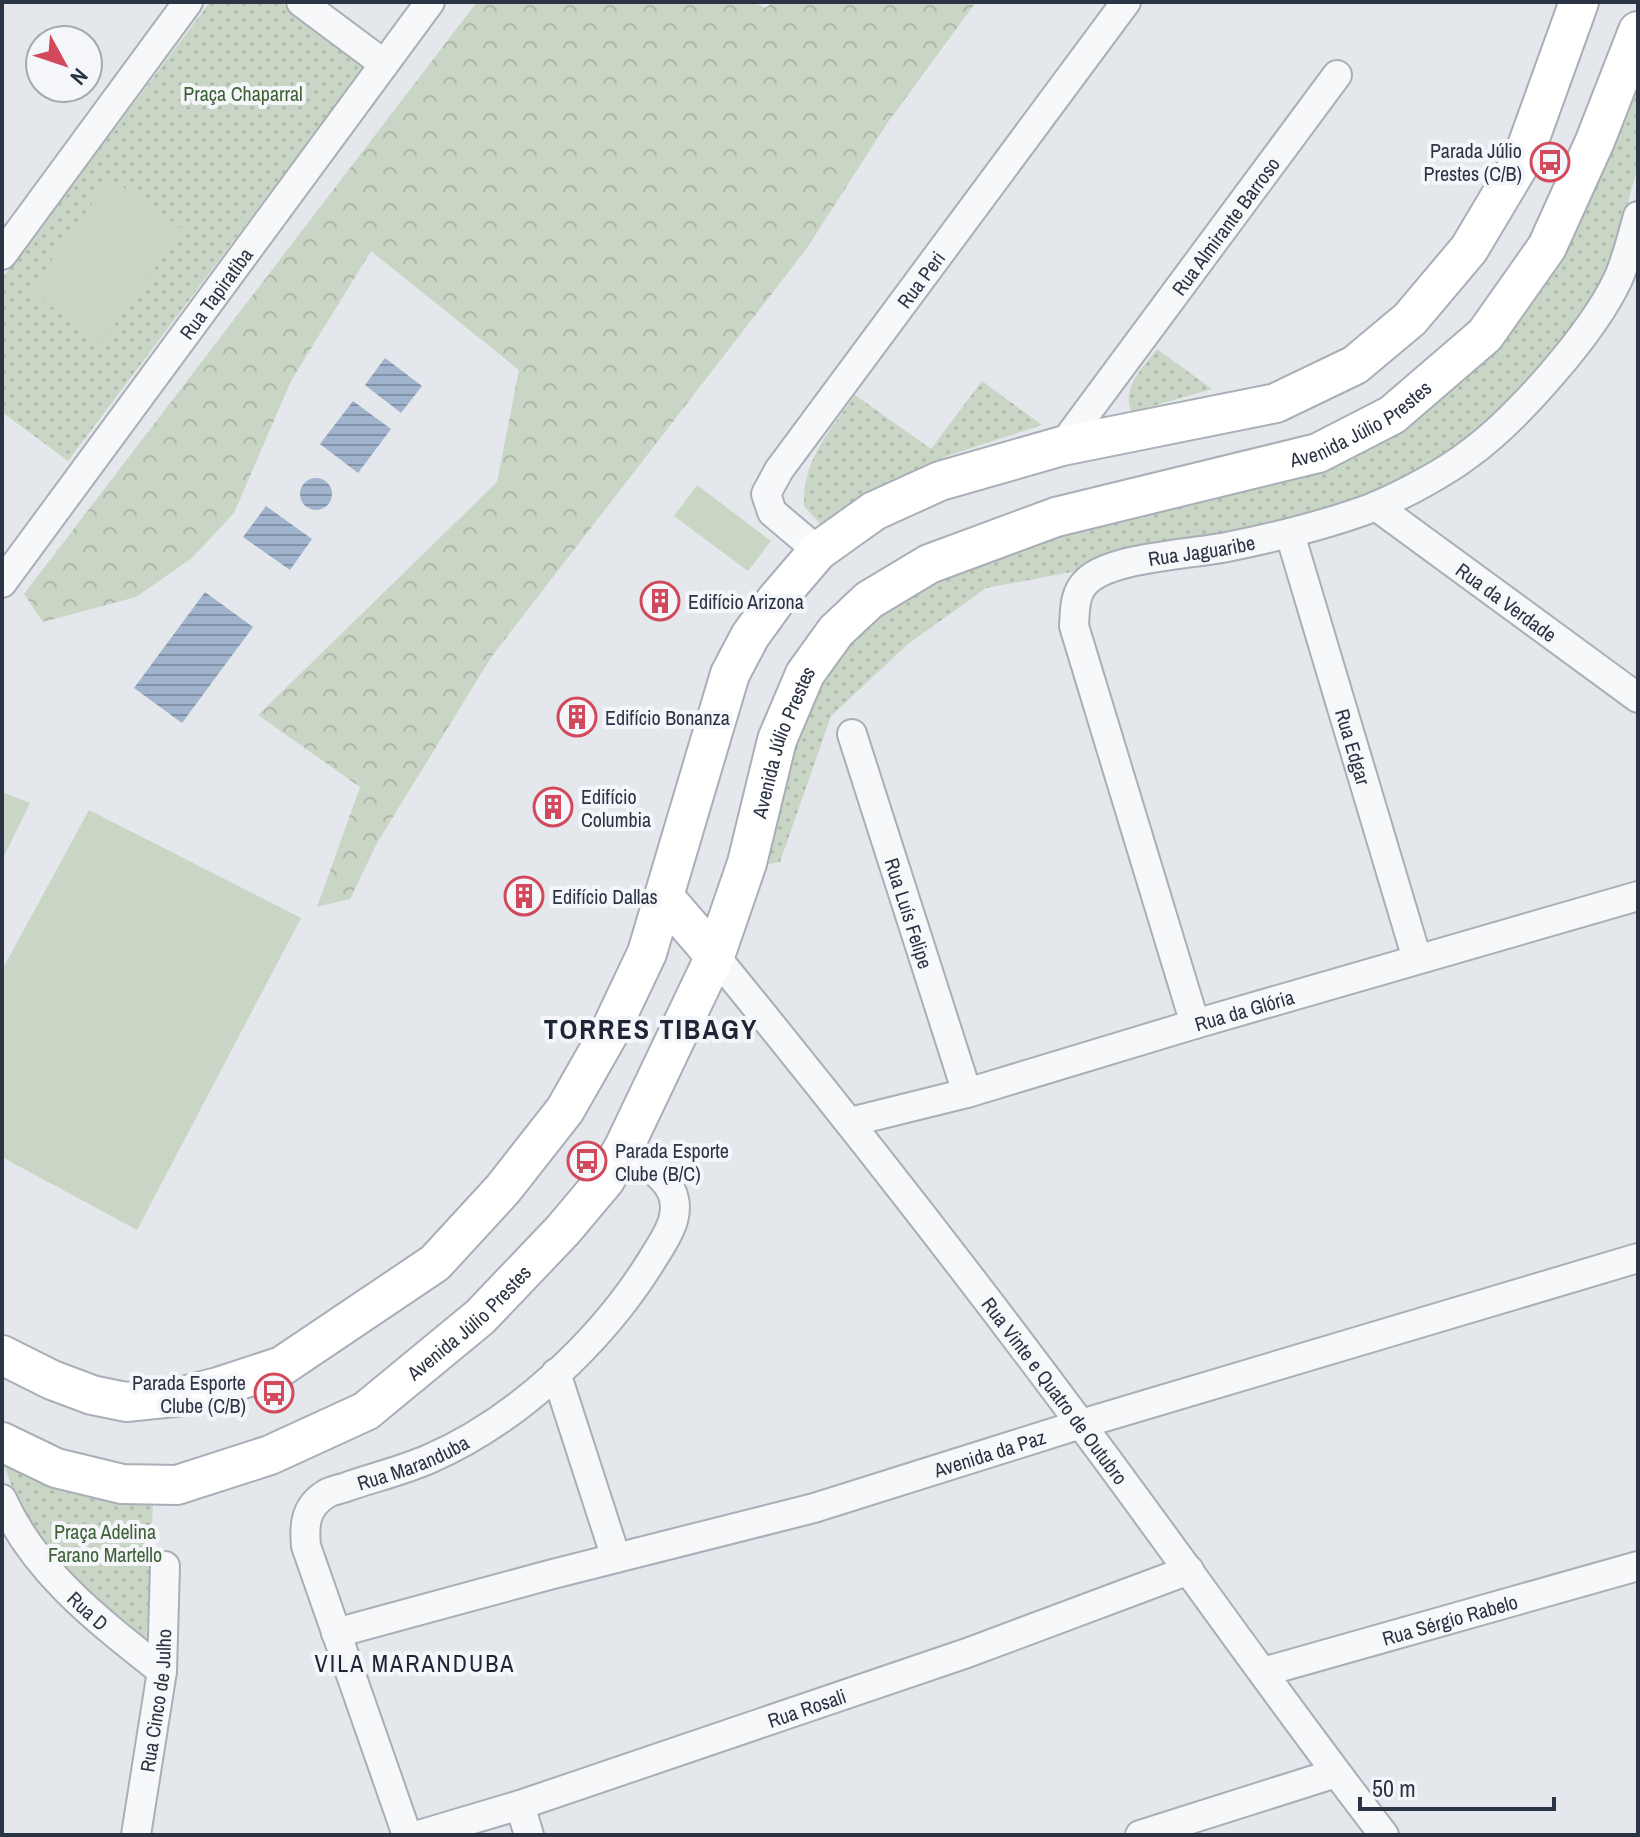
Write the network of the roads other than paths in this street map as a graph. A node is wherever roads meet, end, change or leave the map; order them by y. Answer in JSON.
{"nodes":[{"id":1,"x":188,"y":2,"type":"edge"},
{"id":2,"x":301,"y":2,"type":"edge"},
{"id":3,"x":430,"y":2,"type":"edge"},
{"id":4,"x":1126,"y":2,"type":"edge"},
{"id":5,"x":1579,"y":2,"type":"edge"},
{"id":6,"x":1638,"y":31,"type":"edge"},
{"id":7,"x":384,"y":64,"type":"junction"},
{"id":8,"x":1337,"y":75,"type":"dead end"},
{"id":9,"x":1638,"y":216,"type":"edge"},
{"id":10,"x":1634,"y":247,"type":"edge"},
{"id":11,"x":2,"y":255,"type":"edge"},
{"id":12,"x":1115,"y":377,"type":"junction"},
{"id":13,"x":1146,"y":430,"type":"junction"},
{"id":14,"x":1062,"y":446,"type":"junction"},
{"id":15,"x":1376,"y":506,"type":"junction"},
{"id":16,"x":1290,"y":534,"type":"junction"},
{"id":17,"x":818,"y":551,"type":"junction"},
{"id":18,"x":2,"y":583,"type":"edge"},
{"id":19,"x":1638,"y":698,"type":"edge"},
{"id":20,"x":852,"y":734,"type":"dead end"},
{"id":21,"x":1638,"y":896,"type":"edge"},
{"id":22,"x":665,"y":898,"type":"junction"},
{"id":23,"x":647,"y":953,"type":"junction"},
{"id":24,"x":715,"y":956,"type":"junction"},
{"id":25,"x":1417,"y":959,"type":"junction"},
{"id":26,"x":1195,"y":1024,"type":"junction"},
{"id":27,"x":967,"y":1093,"type":"junction"},
{"id":28,"x":850,"y":1122,"type":"junction"},
{"id":29,"x":624,"y":1147,"type":"junction"},
{"id":30,"x":1638,"y":1258,"type":"edge"},
{"id":31,"x":2,"y":1355,"type":"edge"},
{"id":32,"x":556,"y":1373,"type":"junction"},
{"id":33,"x":1081,"y":1424,"type":"junction"},
{"id":34,"x":2,"y":1442,"type":"edge"},
{"id":35,"x":2,"y":1499,"type":"edge"},
{"id":36,"x":9,"y":1533,"type":"edge"},
{"id":37,"x":616,"y":1558,"type":"junction"},
{"id":38,"x":165,"y":1566,"type":"dead end"},
{"id":39,"x":1638,"y":1566,"type":"edge"},
{"id":40,"x":1189,"y":1570,"type":"junction"},
{"id":41,"x":336,"y":1633,"type":"junction"},
{"id":42,"x":162,"y":1671,"type":"junction"},
{"id":43,"x":1263,"y":1672,"type":"junction"},
{"id":44,"x":1336,"y":1773,"type":"junction"},
{"id":45,"x":520,"y":1805,"type":"junction"},
{"id":46,"x":136,"y":1835,"type":"edge"},
{"id":47,"x":407,"y":1835,"type":"edge"},
{"id":48,"x":419,"y":1835,"type":"edge"},
{"id":49,"x":529,"y":1835,"type":"edge"},
{"id":50,"x":1140,"y":1835,"type":"edge"},
{"id":51,"x":1384,"y":1835,"type":"edge"}],
"edges":[{"from":1,"to":11,"type":"street"},
{"from":2,"to":7,"type":"street"},
{"from":3,"to":7,"type":"street","name":"Rua Tapiratiba"},
{"from":4,"to":17,"type":"street","name":"Rua Peri"},
{"from":5,"to":13,"type":"main road"},
{"from":6,"to":24,"type":"main road","name":"Avenida Júlio Prestes"},
{"from":7,"to":18,"type":"street","name":"Rua Tapiratiba"},
{"from":8,"to":12,"type":"street","name":"Rua Almirante Barroso"},
{"from":9,"to":10,"type":"street","name":"Rua Jaguaribe"},
{"from":10,"to":15,"type":"street","name":"Rua Jaguaribe"},
{"from":12,"to":13,"type":"street"},
{"from":12,"to":14,"type":"street","name":"Rua Almirante Barroso"},
{"from":13,"to":14,"type":"main road"},
{"from":14,"to":17,"type":"main road"},
{"from":15,"to":16,"type":"street","name":"Rua Jaguaribe"},
{"from":15,"to":19,"type":"street","name":"Rua da Verdade"},
{"from":16,"to":25,"type":"street","name":"Rua Edgar"},
{"from":16,"to":26,"type":"street","name":"Rua Jaguaribe"},
{"from":17,"to":22,"type":"main road"},
{"from":20,"to":27,"type":"street","name":"Rua Luís Felipe"},
{"from":21,"to":25,"type":"street","name":"Rua da Glória"},
{"from":22,"to":23,"type":"main road"},
{"from":22,"to":24,"type":"main road"},
{"from":23,"to":24,"type":"main road"},
{"from":23,"to":31,"type":"main road"},
{"from":24,"to":28,"type":"street","name":"Rua Vinte e Quatro de Outubro"},
{"from":24,"to":29,"type":"main road","name":"Avenida Júlio Prestes"},
{"from":25,"to":26,"type":"street","name":"Rua da Glória"},
{"from":26,"to":27,"type":"street","name":"Rua da Glória"},
{"from":27,"to":28,"type":"street","name":"Rua da Glória"},
{"from":28,"to":33,"type":"street","name":"Rua Vinte e Quatro de Outubro"},
{"from":29,"to":32,"type":"street","name":"Rua Maranduba"},
{"from":29,"to":34,"type":"main road","name":"Avenida Júlio Prestes"},
{"from":30,"to":33,"type":"street","name":"Avenida da Paz"},
{"from":32,"to":37,"type":"street"},
{"from":32,"to":41,"type":"street","name":"Rua Maranduba"},
{"from":33,"to":37,"type":"street","name":"Avenida da Paz"},
{"from":33,"to":40,"type":"street","name":"Rua Vinte e Quatro de Outubro"},
{"from":35,"to":36,"type":"street","name":"Rua D"},
{"from":36,"to":42,"type":"street","name":"Rua D"},
{"from":37,"to":41,"type":"street","name":"Avenida da Paz"},
{"from":38,"to":42,"type":"street","name":"Rua Cinco de Julho"},
{"from":39,"to":43,"type":"street","name":"Rua Sérgio Rabelo"},
{"from":40,"to":43,"type":"street","name":"Rua Vinte e Quatro de Outubro"},
{"from":40,"to":45,"type":"street","name":"Rua Rosali"},
{"from":41,"to":47,"type":"street","name":"Rua Maranduba"},
{"from":42,"to":46,"type":"street","name":"Rua Cinco de Julho"},
{"from":43,"to":44,"type":"street","name":"Rua Vinte e Quatro de Outubro"},
{"from":44,"to":50,"type":"street"},
{"from":44,"to":51,"type":"street","name":"Rua Vinte e Quatro de Outubro"},
{"from":45,"to":48,"type":"street","name":"Rua Rosali"},
{"from":45,"to":49,"type":"street"}]}
